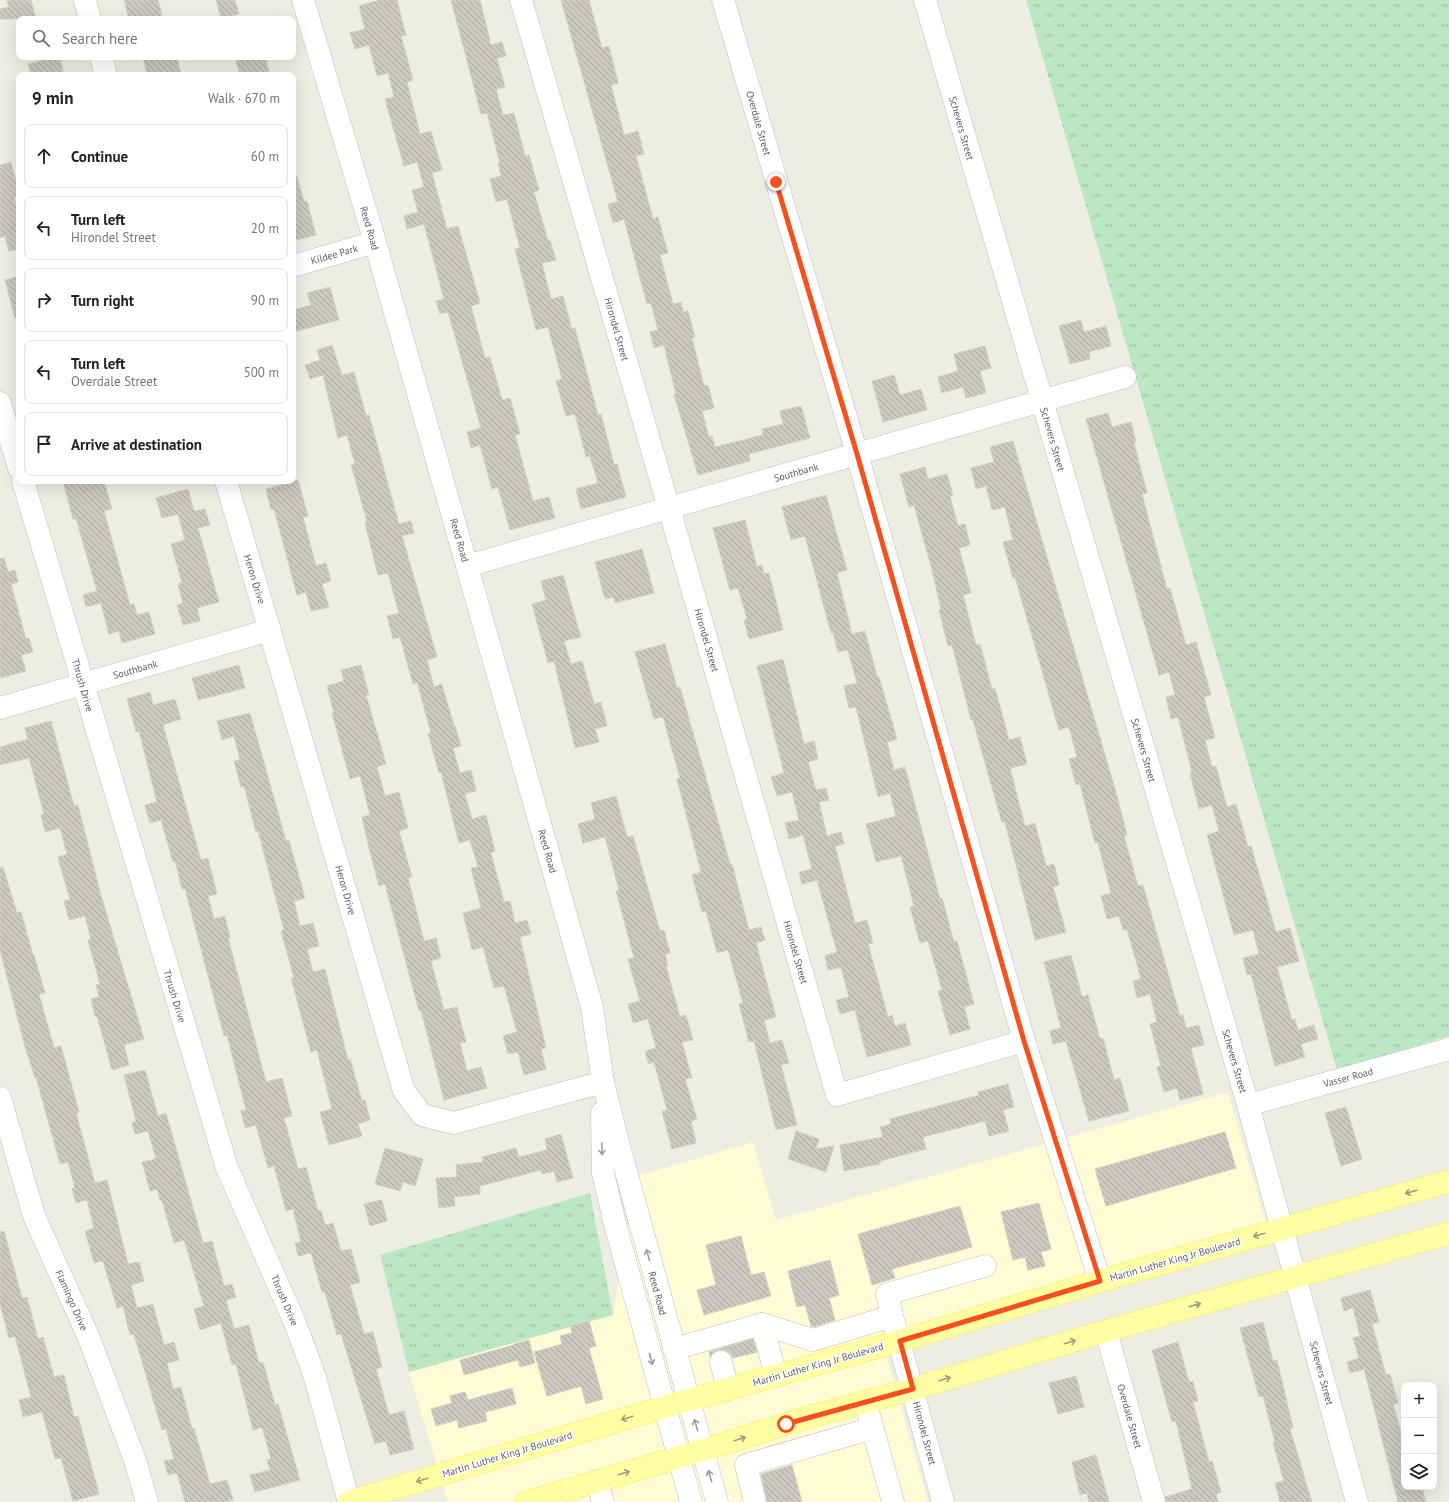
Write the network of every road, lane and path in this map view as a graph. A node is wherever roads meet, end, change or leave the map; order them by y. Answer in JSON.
{"nodes":[{"id":1,"x":85,"y":0,"type":"edge"},
{"id":2,"x":302,"y":0,"type":"edge"},
{"id":3,"x":521,"y":0,"type":"edge"},
{"id":4,"x":723,"y":0,"type":"edge"},
{"id":5,"x":925,"y":0,"type":"edge"},
{"id":6,"x":89,"y":16,"type":"edge"},
{"id":7,"x":102,"y":60,"type":"edge"},
{"id":8,"x":105,"y":72,"type":"edge"},
{"id":9,"x":375,"y":242,"type":"junction"},
{"id":10,"x":296,"y":265,"type":"edge"},
{"id":11,"x":1125,"y":377,"type":"dead end"},
{"id":12,"x":1042,"y":401,"type":"junction"},
{"id":13,"x":0,"y":403,"type":"edge"},
{"id":14,"x":857,"y":454,"type":"junction"},
{"id":15,"x":16,"y":458,"type":"edge"},
{"id":16,"x":24,"y":484,"type":"edge"},
{"id":17,"x":227,"y":484,"type":"edge"},
{"id":18,"x":669,"y":508,"type":"junction"},
{"id":19,"x":467,"y":566,"type":"junction"},
{"id":20,"x":270,"y":630,"type":"junction"},
{"id":21,"x":83,"y":684,"type":"junction"},
{"id":22,"x":0,"y":708,"type":"edge"},
{"id":23,"x":1024,"y":1041,"type":"junction"},
{"id":24,"x":1449,"y":1048,"type":"edge"},
{"id":25,"x":603,"y":1082,"type":"junction"},
{"id":26,"x":0,"y":1098,"type":"edge"},
{"id":27,"x":1248,"y":1105,"type":"junction"},
{"id":28,"x":1449,"y":1181,"type":"edge"},
{"id":29,"x":1282,"y":1228,"type":"junction"},
{"id":30,"x":1449,"y":1233,"type":"edge"},
{"id":31,"x":985,"y":1266,"type":"dead end"},
{"id":32,"x":1295,"y":1276,"type":"junction"},
{"id":33,"x":1100,"y":1281,"type":"junction"},
{"id":34,"x":892,"y":1316,"type":"junction"},
{"id":35,"x":762,"y":1324,"type":"junction"},
{"id":36,"x":1106,"y":1331,"type":"junction"},
{"id":37,"x":797,"y":1336,"type":"junction"},
{"id":38,"x":900,"y":1341,"type":"junction"},
{"id":39,"x":718,"y":1348,"type":"junction"},
{"id":40,"x":674,"y":1349,"type":"junction"},
{"id":41,"x":804,"y":1368,"type":"junction"},
{"id":42,"x":776,"y":1376,"type":"junction"},
{"id":43,"x":728,"y":1389,"type":"junction"},
{"id":44,"x":913,"y":1389,"type":"junction"},
{"id":45,"x":688,"y":1400,"type":"junction"},
{"id":46,"x":866,"y":1402,"type":"junction"},
{"id":47,"x":664,"y":1407,"type":"junction"},
{"id":48,"x":830,"y":1412,"type":"junction"},
{"id":49,"x":786,"y":1424,"type":"junction"},
{"id":50,"x":873,"y":1428,"type":"junction"},
{"id":51,"x":836,"y":1439,"type":"junction"},
{"id":52,"x":703,"y":1450,"type":"junction"},
{"id":53,"x":792,"y":1452,"type":"junction"},
{"id":54,"x":678,"y":1456,"type":"junction"},
{"id":55,"x":597,"y":1481,"type":"junction"},
{"id":56,"x":560,"y":1497,"type":"edge"},
{"id":57,"x":147,"y":1502,"type":"edge"},
{"id":58,"x":349,"y":1502,"type":"edge"},
{"id":59,"x":527,"y":1502,"type":"edge"},
{"id":60,"x":603,"y":1502,"type":"edge"},
{"id":61,"x":691,"y":1502,"type":"edge"},
{"id":62,"x":717,"y":1502,"type":"edge"},
{"id":63,"x":755,"y":1502,"type":"edge"},
{"id":64,"x":893,"y":1502,"type":"edge"},
{"id":65,"x":944,"y":1502,"type":"edge"},
{"id":66,"x":1154,"y":1502,"type":"edge"},
{"id":67,"x":1357,"y":1502,"type":"edge"}],
"edges":[{"from":1,"to":6,"type":"street"},
{"from":2,"to":9,"type":"street","name":"Reed Road"},
{"from":3,"to":18,"type":"street","name":"Hirondel Street"},
{"from":4,"to":14,"type":"street","name":"Overdale Street"},
{"from":5,"to":12,"type":"street","name":"Schevers Street"},
{"from":7,"to":8,"type":"street"},
{"from":9,"to":10,"type":"street","name":"Kildee Park"},
{"from":9,"to":19,"type":"street","name":"Reed Road"},
{"from":11,"to":12,"type":"street","name":"Southbank"},
{"from":12,"to":14,"type":"street","name":"Southbank"},
{"from":12,"to":27,"type":"street","name":"Schevers Street"},
{"from":13,"to":15,"type":"street"},
{"from":14,"to":18,"type":"street","name":"Southbank"},
{"from":14,"to":23,"type":"street","name":"Overdale Street"},
{"from":16,"to":21,"type":"street","name":"Thrush Drive"},
{"from":17,"to":20,"type":"street","name":"Heron Drive"},
{"from":18,"to":19,"type":"street","name":"Southbank"},
{"from":18,"to":23,"type":"street","name":"Hirondel Street"},
{"from":19,"to":25,"type":"street","name":"Reed Road"},
{"from":20,"to":21,"type":"street","name":"Southbank"},
{"from":20,"to":25,"type":"street","name":"Heron Drive"},
{"from":21,"to":22,"type":"street","name":"Southbank"},
{"from":21,"to":58,"type":"street","name":"Thrush Drive"},
{"from":23,"to":33,"type":"street","name":"Overdale Street"},
{"from":24,"to":27,"type":"street","name":"Vasser Road"},
{"from":40,"to":25,"type":"street","name":"Reed Road","one_way":true},
{"from":25,"to":47,"type":"street","name":"Reed Road","one_way":true},
{"from":26,"to":57,"type":"street","name":"Flamingo Drive"},
{"from":27,"to":29,"type":"street","name":"Schevers Street"},
{"from":28,"to":29,"type":"main road","name":"Martin Luther King Jr Boulevard","one_way":true},
{"from":29,"to":32,"type":"street","name":"Schevers Street"},
{"from":29,"to":33,"type":"main road","name":"Martin Luther King Jr Boulevard","one_way":true},
{"from":30,"to":32,"type":"main road"},
{"from":31,"to":34,"type":"street","name":"Hirondel Street"},
{"from":36,"to":32,"type":"main road","one_way":true},
{"from":32,"to":67,"type":"street","name":"Schevers Street"},
{"from":33,"to":38,"type":"main road","name":"Martin Luther King Jr Boulevard"},
{"from":34,"to":37,"type":"street"},
{"from":34,"to":38,"type":"street","name":"Hirondel Street"},
{"from":35,"to":37,"type":"street"},
{"from":35,"to":39,"type":"street"},
{"from":35,"to":42,"type":"street"},
{"from":44,"to":36,"type":"main road","one_way":true},
{"from":36,"to":66,"type":"street","name":"Overdale Street"},
{"from":37,"to":41,"type":"street"},
{"from":38,"to":41,"type":"main road","name":"Martin Luther King Jr Boulevard"},
{"from":38,"to":44,"type":"street","name":"Hirondel Street"},
{"from":39,"to":40,"type":"street"},
{"from":39,"to":43,"type":"street"},
{"from":40,"to":45,"type":"street","name":"Reed Road"},
{"from":41,"to":42,"type":"main road","name":"Martin Luther King Jr Boulevard"},
{"from":42,"to":43,"type":"main road","name":"Martin Luther King Jr Boulevard"},
{"from":43,"to":45,"type":"main road","name":"Martin Luther King Jr Boulevard"},
{"from":44,"to":46,"type":"main road"},
{"from":44,"to":65,"type":"street","name":"Hirondel Street"},
{"from":45,"to":47,"type":"main road","name":"Martin Luther King Jr Boulevard"},
{"from":52,"to":45,"type":"street","name":"Reed Road","one_way":true},
{"from":46,"to":48,"type":"main road"},
{"from":46,"to":50,"type":"street"},
{"from":47,"to":54,"type":"street","name":"Reed Road"},
{"from":47,"to":58,"type":"main road","name":"Martin Luther King Jr Boulevard","one_way":true},
{"from":48,"to":49,"type":"main road"},
{"from":48,"to":51,"type":"street"},
{"from":52,"to":49,"type":"main road","one_way":true},
{"from":49,"to":53,"type":"street"},
{"from":50,"to":51,"type":"street"},
{"from":50,"to":64,"type":"street"},
{"from":51,"to":53,"type":"street"},
{"from":52,"to":54,"type":"main road"},
{"from":62,"to":52,"type":"street","name":"Reed Road","one_way":true},
{"from":53,"to":63,"type":"street"},
{"from":55,"to":54,"type":"main road","one_way":true},
{"from":54,"to":61,"type":"street","name":"Reed Road"},
{"from":55,"to":56,"type":"main road"},
{"from":55,"to":60,"type":"street"},
{"from":56,"to":59,"type":"main road"}]}
